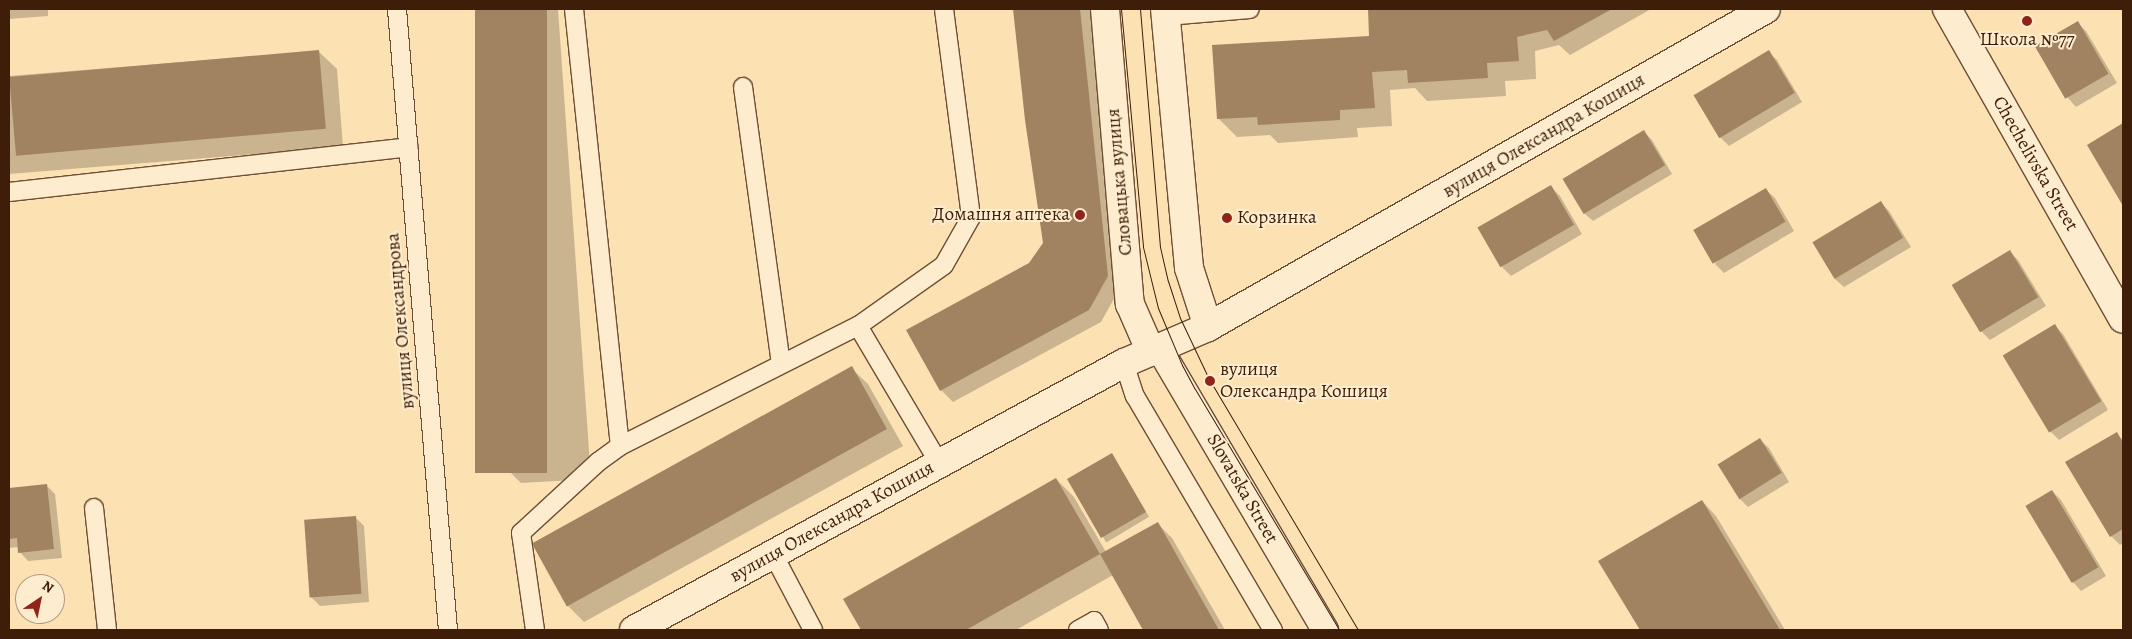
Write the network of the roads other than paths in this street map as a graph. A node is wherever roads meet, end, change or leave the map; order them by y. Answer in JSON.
{"nodes":[{"id":1,"x":397,"y":9,"type":"edge"},
{"id":2,"x":574,"y":9,"type":"edge"},
{"id":3,"x":944,"y":9,"type":"edge"},
{"id":4,"x":1105,"y":9,"type":"edge"},
{"id":5,"x":1250,"y":9,"type":"edge"},
{"id":6,"x":1766,"y":9,"type":"edge"},
{"id":7,"x":1947,"y":9,"type":"edge"},
{"id":8,"x":1166,"y":12,"type":"edge"},
{"id":9,"x":743,"y":87,"type":"dead end"},
{"id":10,"x":408,"y":147,"type":"junction"},
{"id":11,"x":9,"y":192,"type":"edge"},
{"id":12,"x":2123,"y":319,"type":"edge"},
{"id":13,"x":858,"y":326,"type":"junction"},
{"id":14,"x":1208,"y":327,"type":"junction"},
{"id":15,"x":1155,"y":350,"type":"junction"},
{"id":16,"x":781,"y":363,"type":"junction"},
{"id":17,"x":1124,"y":363,"type":"junction"},
{"id":18,"x":620,"y":446,"type":"junction"},
{"id":19,"x":939,"y":463,"type":"junction"},
{"id":20,"x":94,"y":508,"type":"dead end"},
{"id":21,"x":774,"y":554,"type":"junction"},
{"id":22,"x":107,"y":630,"type":"edge"},
{"id":23,"x":448,"y":630,"type":"edge"},
{"id":24,"x":535,"y":630,"type":"edge"},
{"id":25,"x":634,"y":630,"type":"edge"},
{"id":26,"x":813,"y":630,"type":"edge"},
{"id":27,"x":1078,"y":630,"type":"edge"},
{"id":28,"x":1099,"y":630,"type":"edge"},
{"id":29,"x":1273,"y":630,"type":"edge"},
{"id":30,"x":1325,"y":630,"type":"edge"}],
"edges":[{"from":1,"to":10,"type":"lane","name":"вулиця Олександрова"},
{"from":2,"to":18,"type":"lane"},
{"from":3,"to":13,"type":"lane"},
{"from":4,"to":15,"type":"street","name":"Словацька вулиця"},
{"from":5,"to":8,"type":"lane"},
{"from":6,"to":14,"type":"street","name":"вулиця Олександра Кошиця"},
{"from":7,"to":12,"type":"street","name":"Chechelivska Street"},
{"from":8,"to":14,"type":"street"},
{"from":9,"to":16,"type":"lane"},
{"from":10,"to":11,"type":"lane"},
{"from":10,"to":23,"type":"lane","name":"вулиця Олександрова"},
{"from":13,"to":16,"type":"lane"},
{"from":13,"to":19,"type":"lane"},
{"from":14,"to":15,"type":"street","name":"вулиця Олександра Кошиця"},
{"from":15,"to":17,"type":"street","name":"вулиця Олександра Кошиця"},
{"from":15,"to":30,"type":"street","name":"Slovatska Street"},
{"from":16,"to":18,"type":"lane"},
{"from":17,"to":19,"type":"street","name":"вулиця Олександра Кошиця"},
{"from":17,"to":29,"type":"lane"},
{"from":18,"to":24,"type":"lane"},
{"from":19,"to":21,"type":"street","name":"вулиця Олександра Кошиця"},
{"from":20,"to":22,"type":"lane"},
{"from":21,"to":25,"type":"street","name":"вулиця Олександра Кошиця"},
{"from":21,"to":26,"type":"lane"},
{"from":27,"to":28,"type":"lane"}]}
